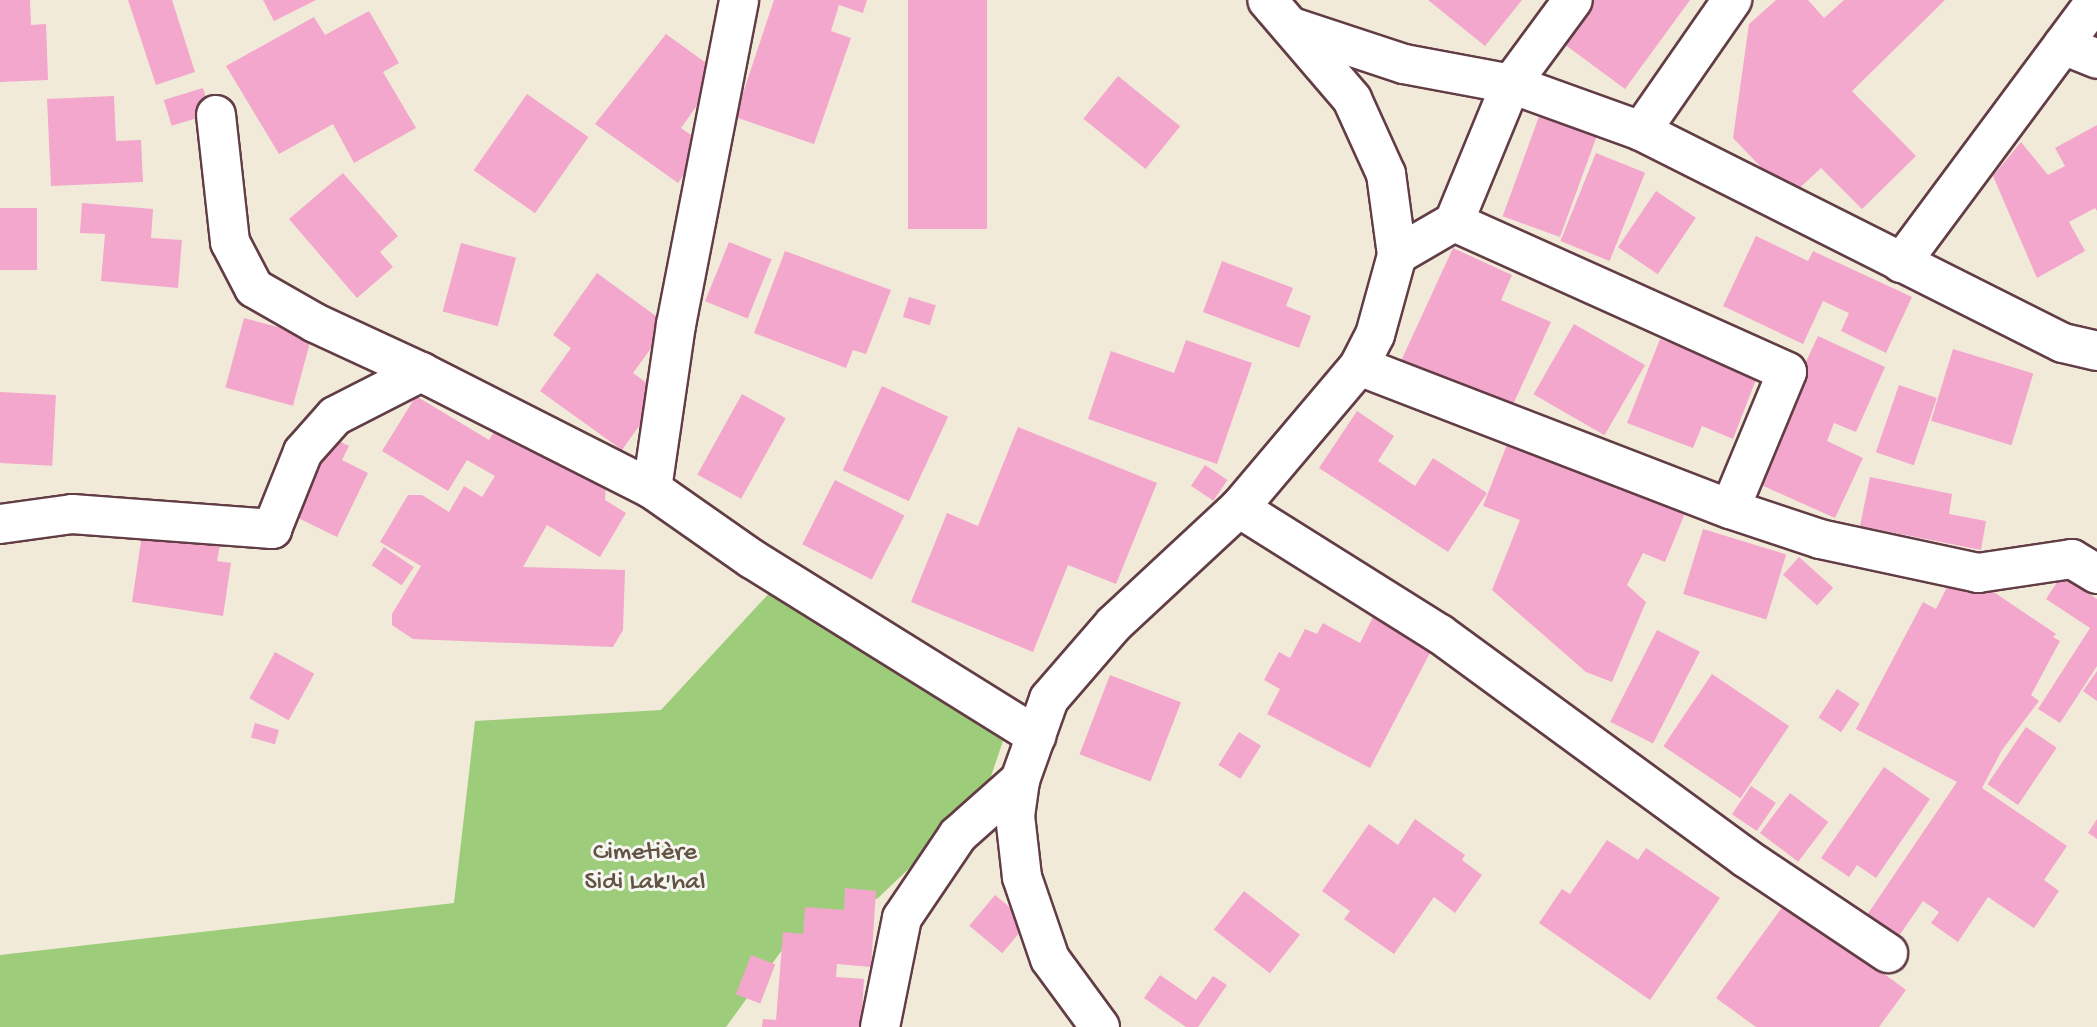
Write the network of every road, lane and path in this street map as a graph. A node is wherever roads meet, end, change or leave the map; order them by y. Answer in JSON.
{"nodes":[{"id":1,"x":739,"y":0,"type":"edge"},
{"id":2,"x":1267,"y":0,"type":"edge"},
{"id":3,"x":1573,"y":0,"type":"edge"},
{"id":4,"x":1732,"y":0,"type":"edge"},
{"id":5,"x":2096,"y":0,"type":"edge"},
{"id":6,"x":1294,"y":28,"type":"junction"},
{"id":7,"x":2080,"y":52,"type":"edge"},
{"id":8,"x":1511,"y":84,"type":"junction"},
{"id":9,"x":216,"y":115,"type":"dead end"},
{"id":10,"x":1641,"y":131,"type":"junction"},
{"id":11,"x":1454,"y":222,"type":"junction"},
{"id":12,"x":1396,"y":255,"type":"junction"},
{"id":13,"x":1901,"y":263,"type":"junction"},
{"id":14,"x":2097,"y":351,"type":"edge"},
{"id":15,"x":1359,"y":366,"type":"junction"},
{"id":16,"x":421,"y":372,"type":"junction"},
{"id":17,"x":652,"y":489,"type":"junction"},
{"id":18,"x":1238,"y":508,"type":"junction"},
{"id":19,"x":1730,"y":509,"type":"junction"},
{"id":20,"x":0,"y":524,"type":"edge"},
{"id":21,"x":2097,"y":574,"type":"edge"},
{"id":22,"x":1036,"y":736,"type":"junction"},
{"id":23,"x":1020,"y":780,"type":"junction"},
{"id":24,"x":1888,"y":953,"type":"dead end"},
{"id":25,"x":880,"y":1027,"type":"edge"},
{"id":26,"x":1100,"y":1027,"type":"edge"}],
"edges":[{"from":1,"to":17,"type":"street"},
{"from":2,"to":6,"type":"street"},
{"from":3,"to":8,"type":"street"},
{"from":4,"to":10,"type":"street"},
{"from":5,"to":7,"type":"street"},
{"from":6,"to":8,"type":"street"},
{"from":6,"to":12,"type":"street"},
{"from":7,"to":13,"type":"street"},
{"from":8,"to":10,"type":"street"},
{"from":8,"to":11,"type":"street"},
{"from":9,"to":16,"type":"street"},
{"from":10,"to":13,"type":"street"},
{"from":11,"to":12,"type":"street"},
{"from":11,"to":19,"type":"street"},
{"from":12,"to":15,"type":"street"},
{"from":13,"to":14,"type":"street"},
{"from":15,"to":18,"type":"street"},
{"from":15,"to":19,"type":"street"},
{"from":16,"to":17,"type":"street"},
{"from":16,"to":20,"type":"street"},
{"from":17,"to":22,"type":"street"},
{"from":18,"to":22,"type":"street"},
{"from":18,"to":24,"type":"street"},
{"from":19,"to":21,"type":"street"},
{"from":22,"to":23,"type":"street"},
{"from":23,"to":25,"type":"street"},
{"from":23,"to":26,"type":"street"}]}
